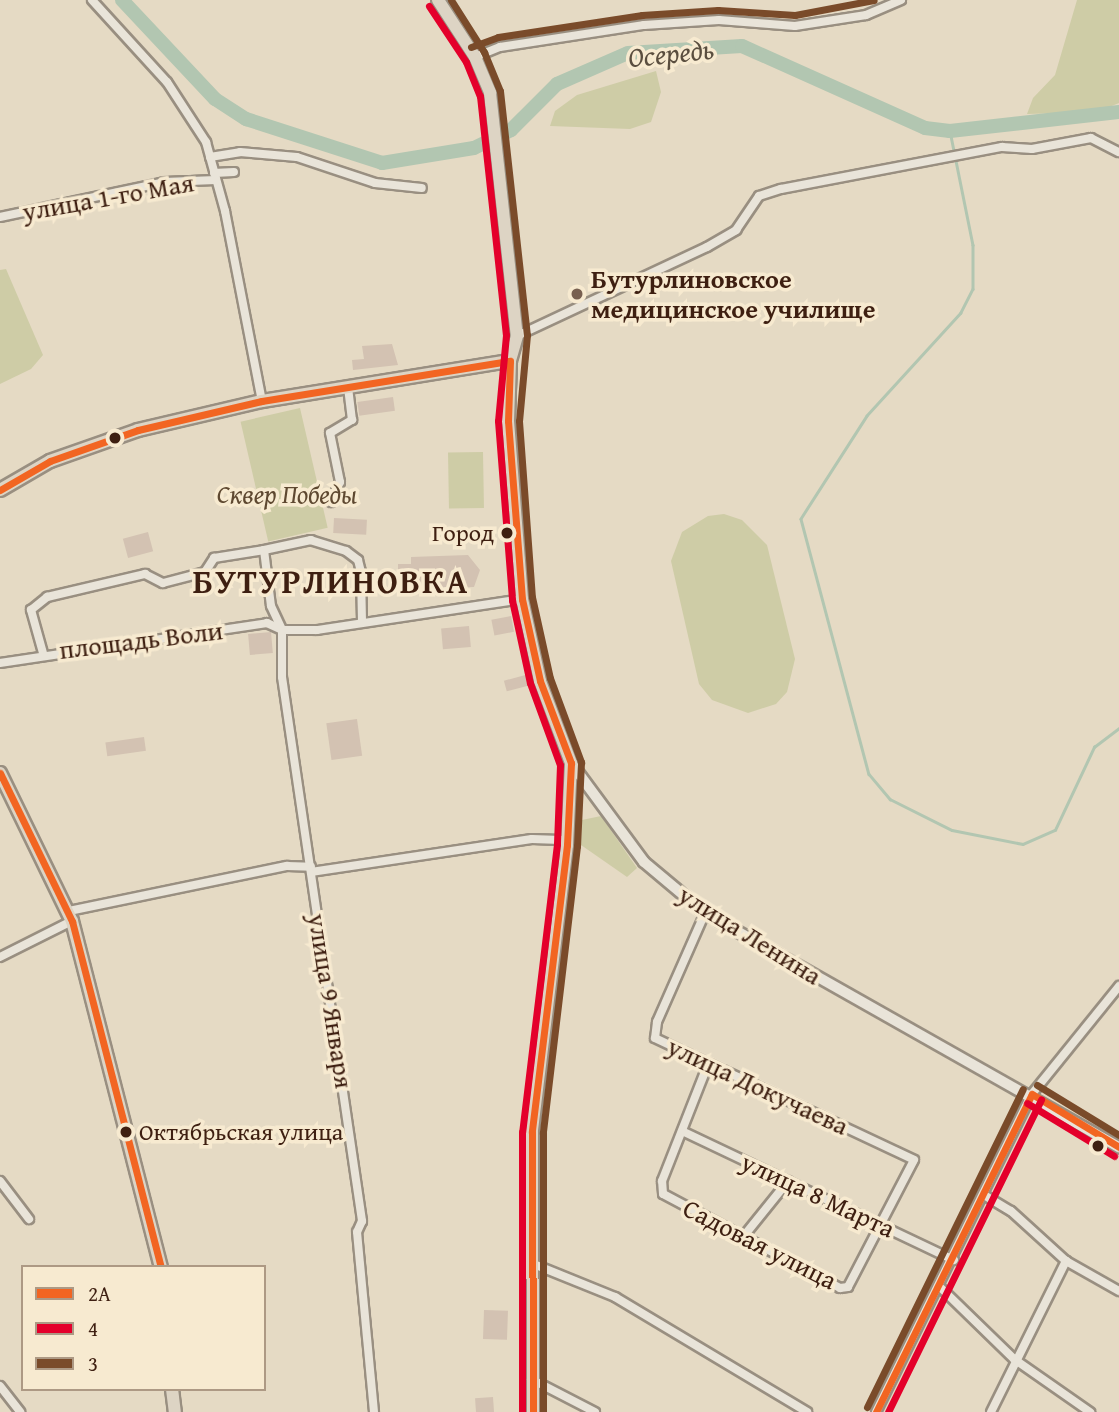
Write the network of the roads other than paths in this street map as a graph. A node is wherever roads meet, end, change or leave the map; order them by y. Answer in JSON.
{"nodes":[{"id":1,"x":92,"y":0,"type":"edge"},
{"id":2,"x":438,"y":0,"type":"edge"},
{"id":3,"x":901,"y":0,"type":"edge"},
{"id":4,"x":475,"y":57,"type":"junction"},
{"id":5,"x":1119,"y":152,"type":"edge"},
{"id":6,"x":210,"y":158,"type":"junction"},
{"id":7,"x":234,"y":172,"type":"dead end"},
{"id":8,"x":215,"y":176,"type":"junction"},
{"id":9,"x":422,"y":188,"type":"dead end"},
{"id":10,"x":0,"y":217,"type":"edge"},
{"id":11,"x":517,"y":336,"type":"junction"},
{"id":12,"x":510,"y":361,"type":"junction"},
{"id":13,"x":348,"y":390,"type":"junction"},
{"id":14,"x":262,"y":401,"type":"junction"},
{"id":15,"x":0,"y":490,"type":"edge"},
{"id":16,"x":331,"y":502,"type":"dead end"},
{"id":17,"x":264,"y":550,"type":"junction"},
{"id":18,"x":522,"y":599,"type":"junction"},
{"id":19,"x":362,"y":621,"type":"junction"},
{"id":20,"x":282,"y":630,"type":"junction"},
{"id":21,"x":43,"y":653,"type":"junction"},
{"id":22,"x":0,"y":663,"type":"edge"},
{"id":23,"x":570,"y":763,"type":"junction"},
{"id":24,"x":0,"y":773,"type":"edge"},
{"id":25,"x":568,"y":840,"type":"junction"},
{"id":26,"x":311,"y":869,"type":"junction"},
{"id":27,"x":705,"y":913,"type":"junction"},
{"id":28,"x":71,"y":916,"type":"junction"},
{"id":29,"x":0,"y":957,"type":"edge"},
{"id":30,"x":1119,"y":986,"type":"edge"},
{"id":31,"x":708,"y":1064,"type":"junction"},
{"id":32,"x":1032,"y":1094,"type":"junction"},
{"id":33,"x":682,"y":1131,"type":"junction"},
{"id":34,"x":1119,"y":1147,"type":"edge"},
{"id":35,"x":908,"y":1156,"type":"joint"},
{"id":36,"x":0,"y":1181,"type":"edge"},
{"id":37,"x":788,"y":1181,"type":"junction"},
{"id":38,"x":984,"y":1195,"type":"junction"},
{"id":39,"x":29,"y":1219,"type":"dead end"},
{"id":40,"x":882,"y":1225,"type":"junction"},
{"id":41,"x":743,"y":1237,"type":"junction"},
{"id":42,"x":954,"y":1260,"type":"junction"},
{"id":43,"x":1066,"y":1261,"type":"junction"},
{"id":44,"x":531,"y":1263,"type":"junction"},
{"id":45,"x":160,"y":1265,"type":"edge"},
{"id":46,"x":941,"y":1288,"type":"junction"},
{"id":47,"x":1119,"y":1292,"type":"edge"},
{"id":48,"x":1014,"y":1359,"type":"junction"},
{"id":49,"x":531,"y":1379,"type":"junction"},
{"id":50,"x":0,"y":1386,"type":"edge"},
{"id":51,"x":172,"y":1391,"type":"edge"},
{"id":52,"x":20,"y":1412,"type":"edge"},
{"id":53,"x":175,"y":1412,"type":"edge"},
{"id":54,"x":374,"y":1412,"type":"edge"},
{"id":55,"x":533,"y":1412,"type":"edge"},
{"id":56,"x":595,"y":1412,"type":"edge"},
{"id":57,"x":807,"y":1412,"type":"edge"},
{"id":58,"x":876,"y":1412,"type":"edge"},
{"id":59,"x":991,"y":1412,"type":"edge"},
{"id":60,"x":1090,"y":1412,"type":"edge"}],
"edges":[{"from":1,"to":6,"type":"street"},
{"from":2,"to":4,"type":"main road","name":"улица Ленина"},
{"from":3,"to":4,"type":"street"},
{"from":4,"to":11,"type":"main road","name":"улица Ленина"},
{"from":5,"to":11,"type":"street"},
{"from":6,"to":8,"type":"street"},
{"from":6,"to":9,"type":"street"},
{"from":7,"to":8,"type":"street","name":"улица 1-го Мая"},
{"from":8,"to":10,"type":"street","name":"улица 1-го Мая"},
{"from":8,"to":14,"type":"street"},
{"from":11,"to":12,"type":"main road","name":"улица Ленина"},
{"from":12,"to":13,"type":"main road"},
{"from":12,"to":18,"type":"main road","name":"улица Ленина"},
{"from":13,"to":14,"type":"main road"},
{"from":13,"to":16,"type":"street"},
{"from":14,"to":15,"type":"main road"},
{"from":17,"to":19,"type":"street","name":"площадь Воли"},
{"from":17,"to":20,"type":"street"},
{"from":17,"to":21,"type":"street","name":"площадь Воли"},
{"from":18,"to":19,"type":"street","name":"площадь Воли"},
{"from":18,"to":23,"type":"main road","name":"улица Ленина"},
{"from":19,"to":20,"type":"street","name":"площадь Воли"},
{"from":20,"to":21,"type":"street","name":"площадь Воли"},
{"from":20,"to":26,"type":"street","name":"улица 9 Января"},
{"from":21,"to":22,"type":"street"},
{"from":23,"to":25,"type":"main road"},
{"from":23,"to":27,"type":"street","name":"улица Ленина"},
{"from":24,"to":28,"type":"main road"},
{"from":25,"to":26,"type":"street"},
{"from":25,"to":44,"type":"main road"},
{"from":26,"to":28,"type":"street"},
{"from":26,"to":54,"type":"street","name":"улица 9 Января"},
{"from":27,"to":31,"type":"street","name":"улица Докучаева"},
{"from":27,"to":32,"type":"street","name":"улица Ленина"},
{"from":28,"to":29,"type":"street"},
{"from":28,"to":45,"type":"main road"},
{"from":30,"to":32,"type":"street"},
{"from":31,"to":33,"type":"street","name":"Садовая улица"},
{"from":31,"to":35,"type":"street","name":"улица Докучаева"},
{"from":32,"to":34,"type":"street","name":"улица Ленина"},
{"from":32,"to":38,"type":"street"},
{"from":33,"to":37,"type":"street","name":"улица 8 Марта"},
{"from":33,"to":41,"type":"street","name":"Садовая улица"},
{"from":35,"to":40,"type":"street","name":"Садовая улица"},
{"from":36,"to":39,"type":"street"},
{"from":37,"to":40,"type":"street","name":"улица 8 Марта"},
{"from":37,"to":41,"type":"street"},
{"from":38,"to":42,"type":"street"},
{"from":38,"to":43,"type":"street"},
{"from":40,"to":41,"type":"street","name":"Садовая улица"},
{"from":40,"to":42,"type":"street","name":"улица 8 Марта"},
{"from":42,"to":46,"type":"street"},
{"from":43,"to":47,"type":"street"},
{"from":43,"to":48,"type":"street"},
{"from":44,"to":49,"type":"main road"},
{"from":44,"to":57,"type":"street"},
{"from":46,"to":48,"type":"street"},
{"from":46,"to":58,"type":"street"},
{"from":48,"to":59,"type":"street"},
{"from":48,"to":60,"type":"street"},
{"from":49,"to":55,"type":"main road"},
{"from":49,"to":56,"type":"street"},
{"from":50,"to":52,"type":"street"},
{"from":51,"to":53,"type":"main road"}]}
